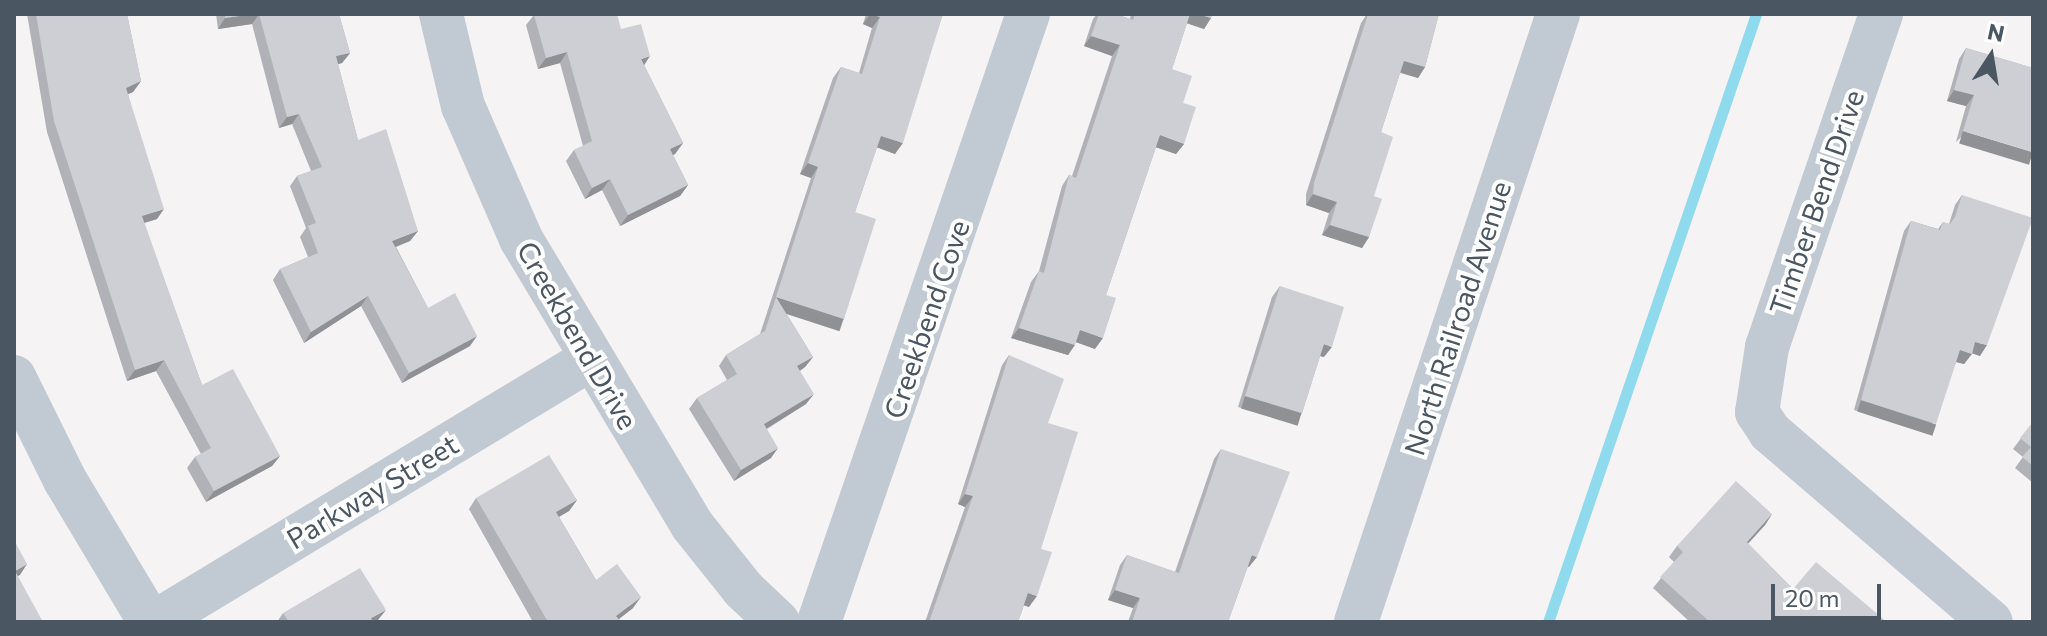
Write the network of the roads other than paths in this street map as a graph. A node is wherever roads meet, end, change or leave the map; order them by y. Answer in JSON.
{"nodes":[{"id":1,"x":441,"y":14,"type":"edge"},
{"id":2,"x":1028,"y":14,"type":"edge"},
{"id":3,"x":1558,"y":14,"type":"edge"},
{"id":4,"x":1881,"y":14,"type":"edge"},
{"id":5,"x":589,"y":360,"type":"junction"},
{"id":6,"x":14,"y":377,"type":"edge"},
{"id":7,"x":153,"y":622,"type":"edge"},
{"id":8,"x":778,"y":622,"type":"edge"},
{"id":9,"x":819,"y":622,"type":"edge"},
{"id":10,"x":1356,"y":622,"type":"edge"},
{"id":11,"x":1991,"y":622,"type":"edge"}],
"edges":[{"from":1,"to":5,"type":"street","name":"Creekbend Drive"},
{"from":2,"to":9,"type":"street","name":"Creekbend Cove"},
{"from":3,"to":10,"type":"street","name":"North Railroad Avenue"},
{"from":4,"to":11,"type":"street","name":"Timber Bend Drive"},
{"from":5,"to":7,"type":"street","name":"Parkway Street"},
{"from":5,"to":8,"type":"street","name":"Creekbend Drive"},
{"from":6,"to":7,"type":"street"}]}
